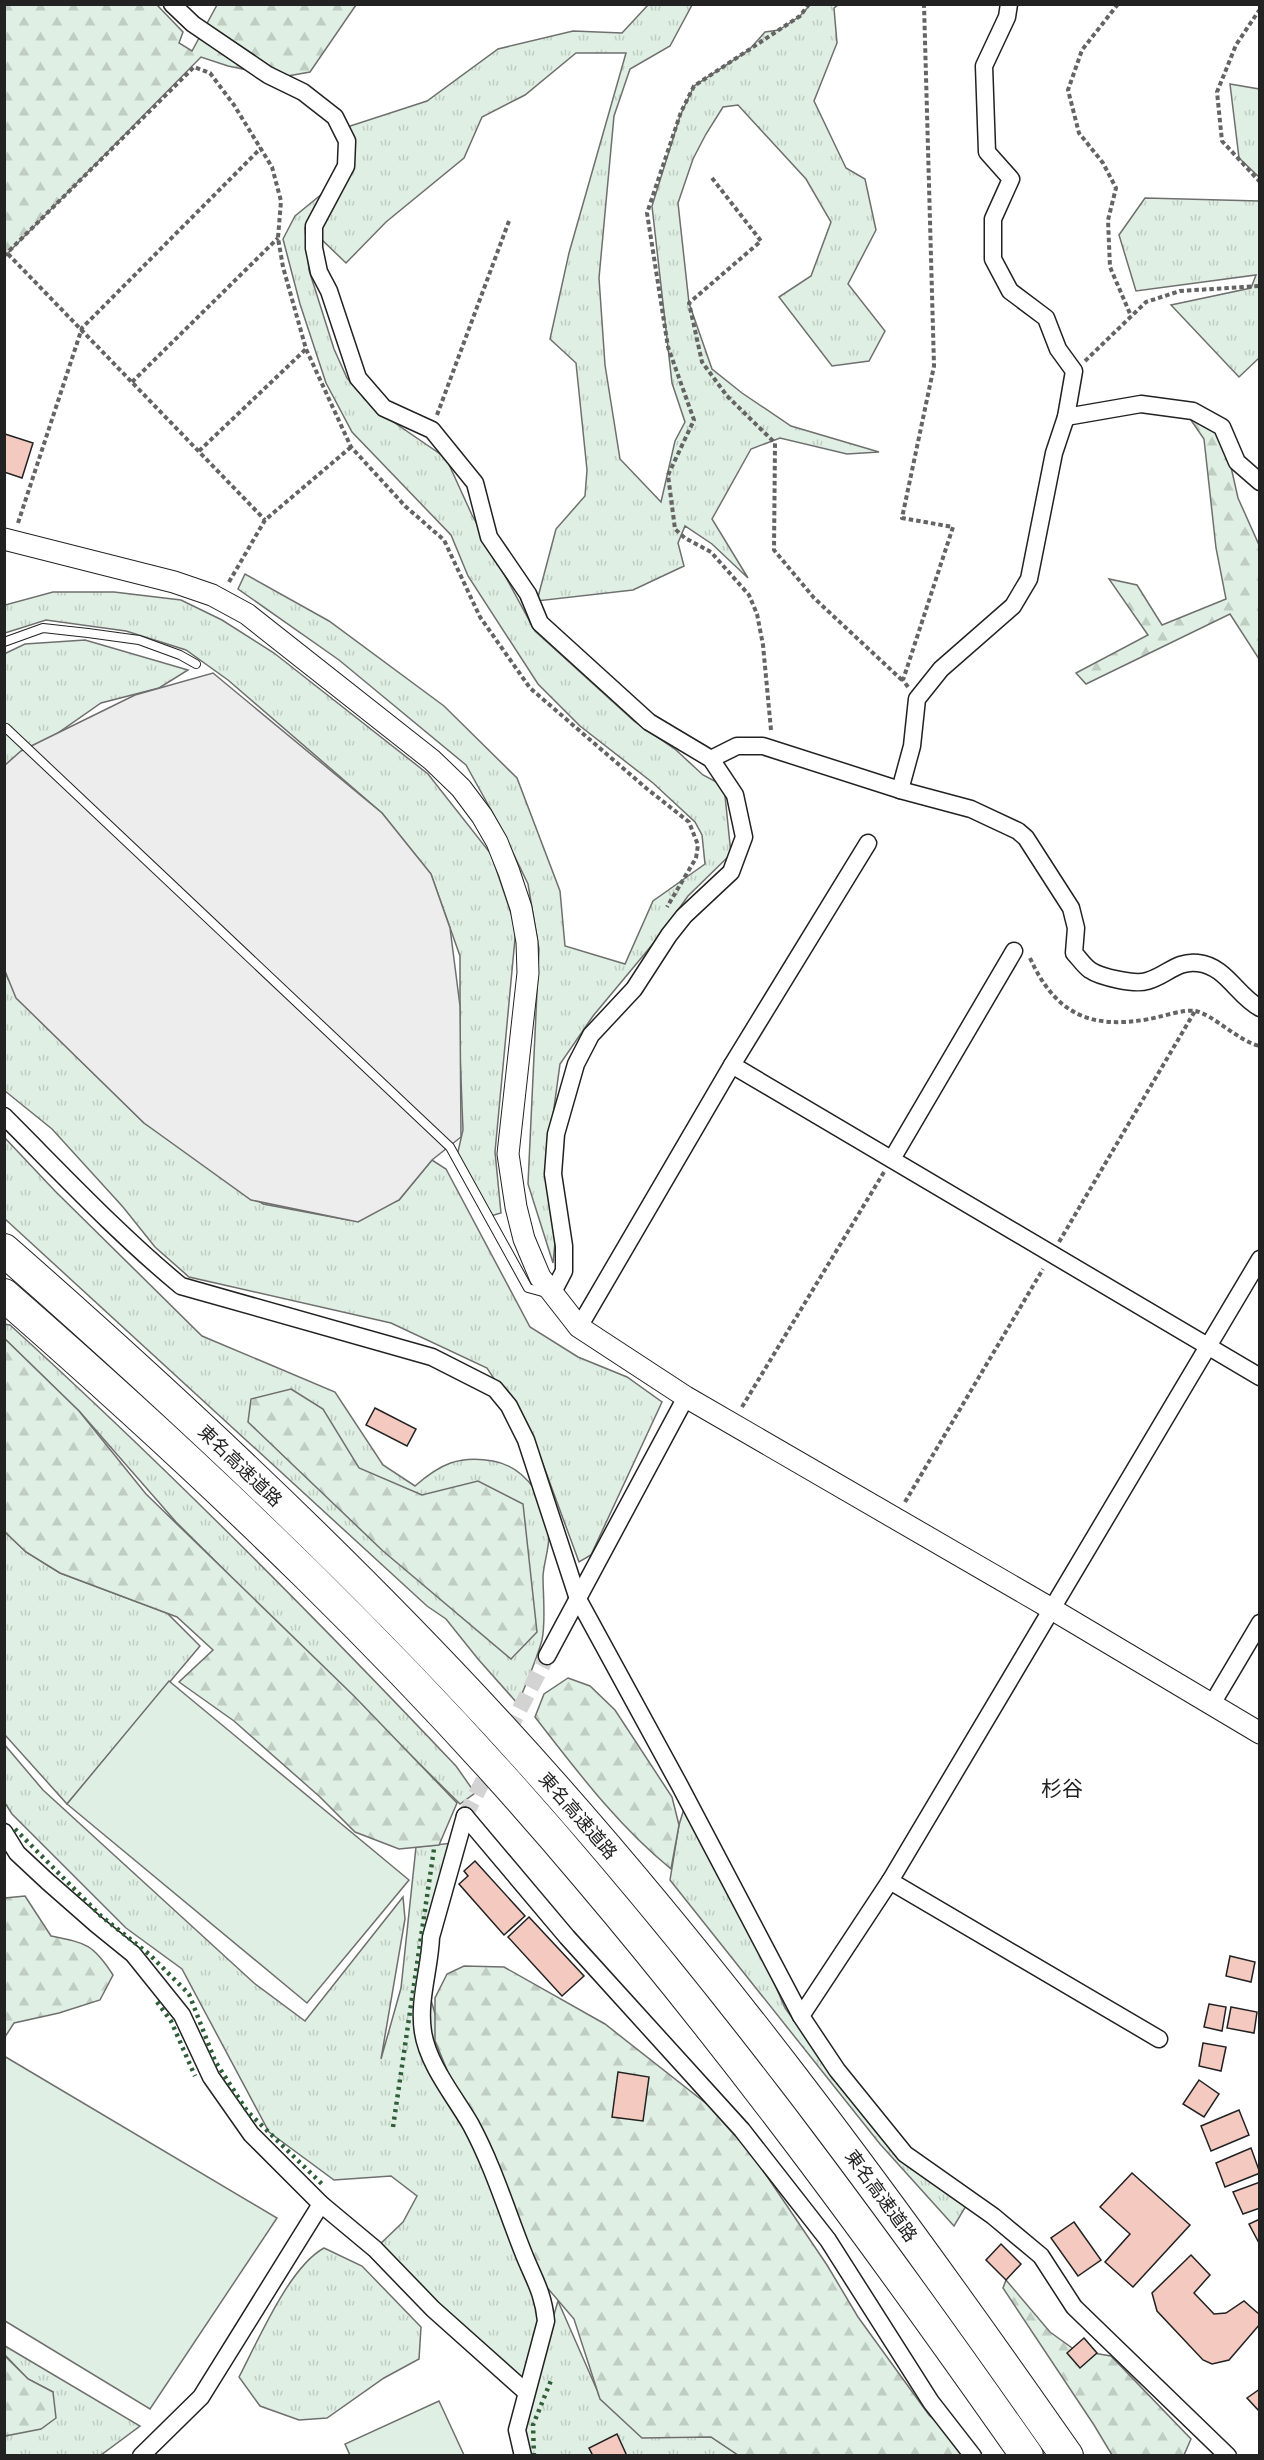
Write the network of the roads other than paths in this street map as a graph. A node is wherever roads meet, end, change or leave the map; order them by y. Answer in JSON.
{"nodes":[{"id":1,"x":172,"y":4,"type":"edge"},
{"id":2,"x":1009,"y":4,"type":"edge"},
{"id":3,"x":1066,"y":417,"type":"junction"},
{"id":4,"x":1260,"y":482,"type":"edge"},
{"id":5,"x":8,"y":540,"type":"edge"},
{"id":6,"x":4,"y":642,"type":"edge"},
{"id":7,"x":196,"y":664,"type":"dead end"},
{"id":8,"x":6,"y":728,"type":"dead end"},
{"id":9,"x":711,"y":759,"type":"junction"},
{"id":10,"x":900,"y":790,"type":"junction"},
{"id":11,"x":868,"y":843,"type":"dead end"},
{"id":12,"x":1014,"y":951,"type":"road end"},
{"id":13,"x":1260,"y":1008,"type":"edge"},
{"id":14,"x":732,"y":1065,"type":"junction"},
{"id":15,"x":4,"y":1116,"type":"edge"},
{"id":16,"x":892,"y":1159,"type":"junction"},
{"id":17,"x":4,"y":1250,"type":"edge"},
{"id":18,"x":1260,"y":1259,"type":"edge"},
{"id":19,"x":552,"y":1294,"type":"junction"},
{"id":20,"x":4,"y":1295,"type":"edge"},
{"id":21,"x":579,"y":1327,"type":"junction"},
{"id":22,"x":1207,"y":1347,"type":"junction"},
{"id":23,"x":1260,"y":1377,"type":"edge"},
{"id":24,"x":686,"y":1397,"type":"junction"},
{"id":25,"x":578,"y":1599,"type":"junction"},
{"id":26,"x":1050,"y":1608,"type":"junction"},
{"id":27,"x":1260,"y":1623,"type":"edge"},
{"id":28,"x":547,"y":1656,"type":"tunnel mouth"},
{"id":29,"x":1212,"y":1704,"type":"junction"},
{"id":30,"x":1260,"y":1734,"type":"edge"},
{"id":31,"x":4,"y":1832,"type":"edge"},
{"id":32,"x":890,"y":1881,"type":"junction"},
{"id":33,"x":801,"y":2016,"type":"junction"},
{"id":34,"x":1159,"y":2039,"type":"dead end"},
{"id":35,"x":321,"y":2204,"type":"junction"},
{"id":36,"x":526,"y":2392,"type":"junction"},
{"id":37,"x":141,"y":2456,"type":"edge"},
{"id":38,"x":523,"y":2456,"type":"edge"},
{"id":39,"x":973,"y":2456,"type":"edge"},
{"id":40,"x":1027,"y":2456,"type":"edge"},
{"id":41,"x":1067,"y":2456,"type":"edge"},
{"id":42,"x":1228,"y":2456,"type":"edge"}],
"edges":[{"from":1,"to":9,"type":"street"},
{"from":2,"to":3,"type":"street"},
{"from":3,"to":4,"type":"street"},
{"from":3,"to":10,"type":"street"},
{"from":5,"to":19,"type":"street"},
{"from":6,"to":7,"type":"lane"},
{"from":8,"to":19,"type":"lane"},
{"from":9,"to":10,"type":"street"},
{"from":9,"to":19,"type":"street"},
{"from":10,"to":13,"type":"street"},
{"from":11,"to":14,"type":"street"},
{"from":12,"to":16,"type":"street"},
{"from":14,"to":16,"type":"street"},
{"from":14,"to":21,"type":"street"},
{"from":15,"to":25,"type":"street"},
{"from":16,"to":22,"type":"street"},
{"from":17,"to":41,"type":"highway","name":"東名高速道路"},
{"from":18,"to":22,"type":"street"},
{"from":19,"to":21,"type":"street"},
{"from":20,"to":40,"type":"highway","name":"東名高速道路"},
{"from":21,"to":24,"type":"street"},
{"from":22,"to":23,"type":"street"},
{"from":22,"to":26,"type":"street"},
{"from":24,"to":25,"type":"street"},
{"from":24,"to":26,"type":"street"},
{"from":25,"to":28,"type":"street"},
{"from":25,"to":33,"type":"street"},
{"from":26,"to":29,"type":"street"},
{"from":26,"to":32,"type":"street"},
{"from":27,"to":29,"type":"street"},
{"from":29,"to":30,"type":"street"},
{"from":31,"to":35,"type":"street"},
{"from":32,"to":33,"type":"street"},
{"from":32,"to":34,"type":"street"},
{"from":33,"to":42,"type":"street"},
{"from":35,"to":36,"type":"street"},
{"from":35,"to":37,"type":"street"},
{"from":36,"to":38,"type":"street"},
{"from":36,"to":39,"type":"street"}]}
